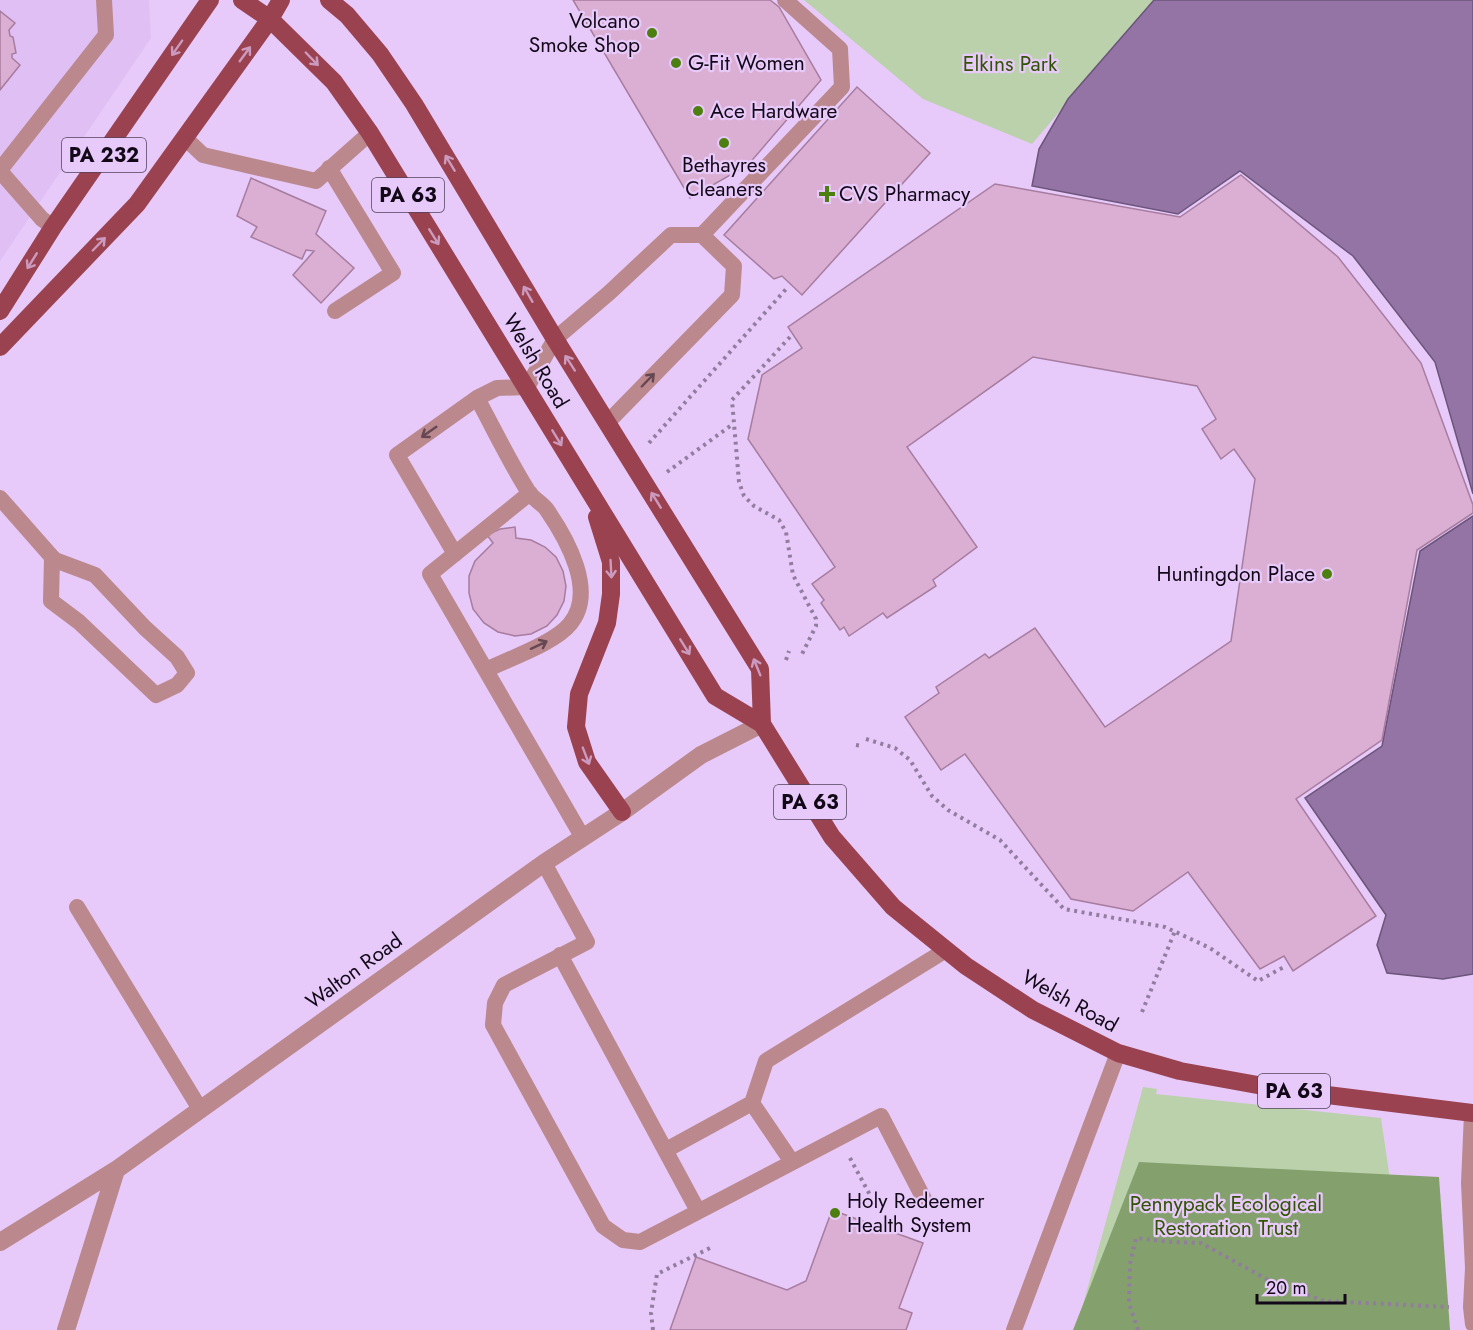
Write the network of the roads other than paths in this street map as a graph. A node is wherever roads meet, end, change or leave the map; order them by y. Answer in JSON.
{"nodes":[{"id":1,"x":104,"y":0,"type":"edge"},
{"id":2,"x":210,"y":0,"type":"edge"},
{"id":3,"x":242,"y":0,"type":"edge"},
{"id":4,"x":281,"y":0,"type":"edge"},
{"id":5,"x":329,"y":0,"type":"edge"},
{"id":6,"x":785,"y":0,"type":"edge"},
{"id":7,"x":270,"y":19,"type":"junction"},
{"id":8,"x":370,"y":133,"type":"junction"},
{"id":9,"x":185,"y":138,"type":"junction"},
{"id":10,"x":329,"y":168,"type":"junction"},
{"id":11,"x":0,"y":171,"type":"edge"},
{"id":12,"x":53,"y":227,"type":"junction"},
{"id":13,"x":702,"y":235,"type":"junction"},
{"id":14,"x":0,"y":311,"type":"edge"},
{"id":15,"x":335,"y":311,"type":"dead end"},
{"id":16,"x":555,"y":339,"type":"junction"},
{"id":17,"x":0,"y":347,"type":"edge"},
{"id":18,"x":527,"y":387,"type":"junction"},
{"id":19,"x":477,"y":398,"type":"junction"},
{"id":20,"x":608,"y":422,"type":"junction"},
{"id":21,"x":590,"y":493,"type":"junction"},
{"id":22,"x":530,"y":494,"type":"junction"},
{"id":23,"x":0,"y":498,"type":"edge"},
{"id":24,"x":455,"y":554,"type":"junction"},
{"id":25,"x":52,"y":557,"type":"junction"},
{"id":26,"x":486,"y":670,"type":"junction"},
{"id":27,"x":762,"y":724,"type":"junction"},
{"id":28,"x":622,"y":812,"type":"junction"},
{"id":29,"x":583,"y":838,"type":"junction"},
{"id":30,"x":544,"y":863,"type":"junction"},
{"id":31,"x":77,"y":907,"type":"dead end"},
{"id":32,"x":946,"y":950,"type":"junction"},
{"id":33,"x":560,"y":955,"type":"junction"},
{"id":34,"x":1118,"y":1053,"type":"junction"},
{"id":35,"x":752,"y":1103,"type":"junction"},
{"id":36,"x":200,"y":1109,"type":"junction"},
{"id":37,"x":1473,"y":1113,"type":"edge"},
{"id":38,"x":666,"y":1150,"type":"junction"},
{"id":39,"x":792,"y":1162,"type":"junction"},
{"id":40,"x":116,"y":1170,"type":"junction"},
{"id":41,"x":924,"y":1199,"type":"dead end"},
{"id":42,"x":698,"y":1212,"type":"junction"},
{"id":43,"x":0,"y":1242,"type":"edge"},
{"id":44,"x":1473,"y":1268,"type":"edge"},
{"id":45,"x":1472,"y":1316,"type":"edge"},
{"id":46,"x":66,"y":1330,"type":"edge"},
{"id":47,"x":1014,"y":1330,"type":"edge"}],
"edges":[{"from":1,"to":11,"type":"lane"},
{"from":2,"to":12,"type":"main road","number":"PA 232","one_way":true},
{"from":3,"to":7,"type":"main road","number":"PA 63"},
{"from":4,"to":7,"type":"main road","number":"PA 232"},
{"from":16,"to":5,"type":"main road","name":"Welsh Road","number":"PA 63","one_way":true},
{"from":6,"to":13,"type":"lane"},
{"from":7,"to":8,"type":"main road","name":"Welsh Road","number":"PA 63","one_way":true},
{"from":9,"to":7,"type":"main road","number":"PA 232","one_way":true},
{"from":8,"to":10,"type":"lane"},
{"from":8,"to":18,"type":"main road","name":"Welsh Road","number":"PA 63","one_way":true},
{"from":9,"to":10,"type":"lane"},
{"from":17,"to":9,"type":"main road","number":"PA 232","one_way":true},
{"from":10,"to":15,"type":"lane"},
{"from":11,"to":12,"type":"lane"},
{"from":12,"to":14,"type":"main road","number":"PA 232","one_way":true},
{"from":13,"to":16,"type":"lane"},
{"from":20,"to":13,"type":"lane","one_way":true},
{"from":16,"to":18,"type":"lane"},
{"from":20,"to":16,"type":"main road","name":"Welsh Road","number":"PA 63","one_way":true},
{"from":18,"to":19,"type":"lane"},
{"from":18,"to":21,"type":"main road","name":"Welsh Road","number":"PA 63","one_way":true},
{"from":19,"to":22,"type":"lane"},
{"from":19,"to":24,"type":"lane","one_way":true},
{"from":27,"to":20,"type":"main road","name":"Welsh Road","number":"PA 63","one_way":true},
{"from":21,"to":27,"type":"main road","name":"Welsh Road","number":"PA 63","one_way":true},
{"from":21,"to":28,"type":"main road","one_way":true},
{"from":22,"to":24,"type":"lane"},
{"from":26,"to":22,"type":"lane","one_way":true},
{"from":23,"to":25,"type":"lane"},
{"from":24,"to":26,"type":"lane"},
{"from":25,"to":25,"type":"lane"},
{"from":26,"to":29,"type":"lane"},
{"from":27,"to":28,"type":"street","name":"Walton Road"},
{"from":27,"to":32,"type":"main road","name":"Welsh Road","number":"PA 63"},
{"from":28,"to":29,"type":"street","name":"Walton Road"},
{"from":29,"to":30,"type":"street","name":"Walton Road"},
{"from":30,"to":33,"type":"lane"},
{"from":30,"to":36,"type":"street","name":"Walton Road"},
{"from":31,"to":36,"type":"lane"},
{"from":32,"to":34,"type":"main road","name":"Welsh Road","number":"PA 63"},
{"from":32,"to":35,"type":"lane"},
{"from":33,"to":38,"type":"lane"},
{"from":33,"to":42,"type":"lane"},
{"from":34,"to":37,"type":"main road","name":"Welsh Road","number":"PA 63"},
{"from":34,"to":47,"type":"lane"},
{"from":35,"to":38,"type":"lane"},
{"from":35,"to":39,"type":"lane"},
{"from":36,"to":40,"type":"street","name":"Walton Road"},
{"from":37,"to":44,"type":"lane"},
{"from":38,"to":42,"type":"lane"},
{"from":39,"to":41,"type":"lane"},
{"from":39,"to":42,"type":"lane"},
{"from":40,"to":43,"type":"street","name":"Walton Road"},
{"from":40,"to":46,"type":"street"},
{"from":44,"to":45,"type":"lane"}]}
